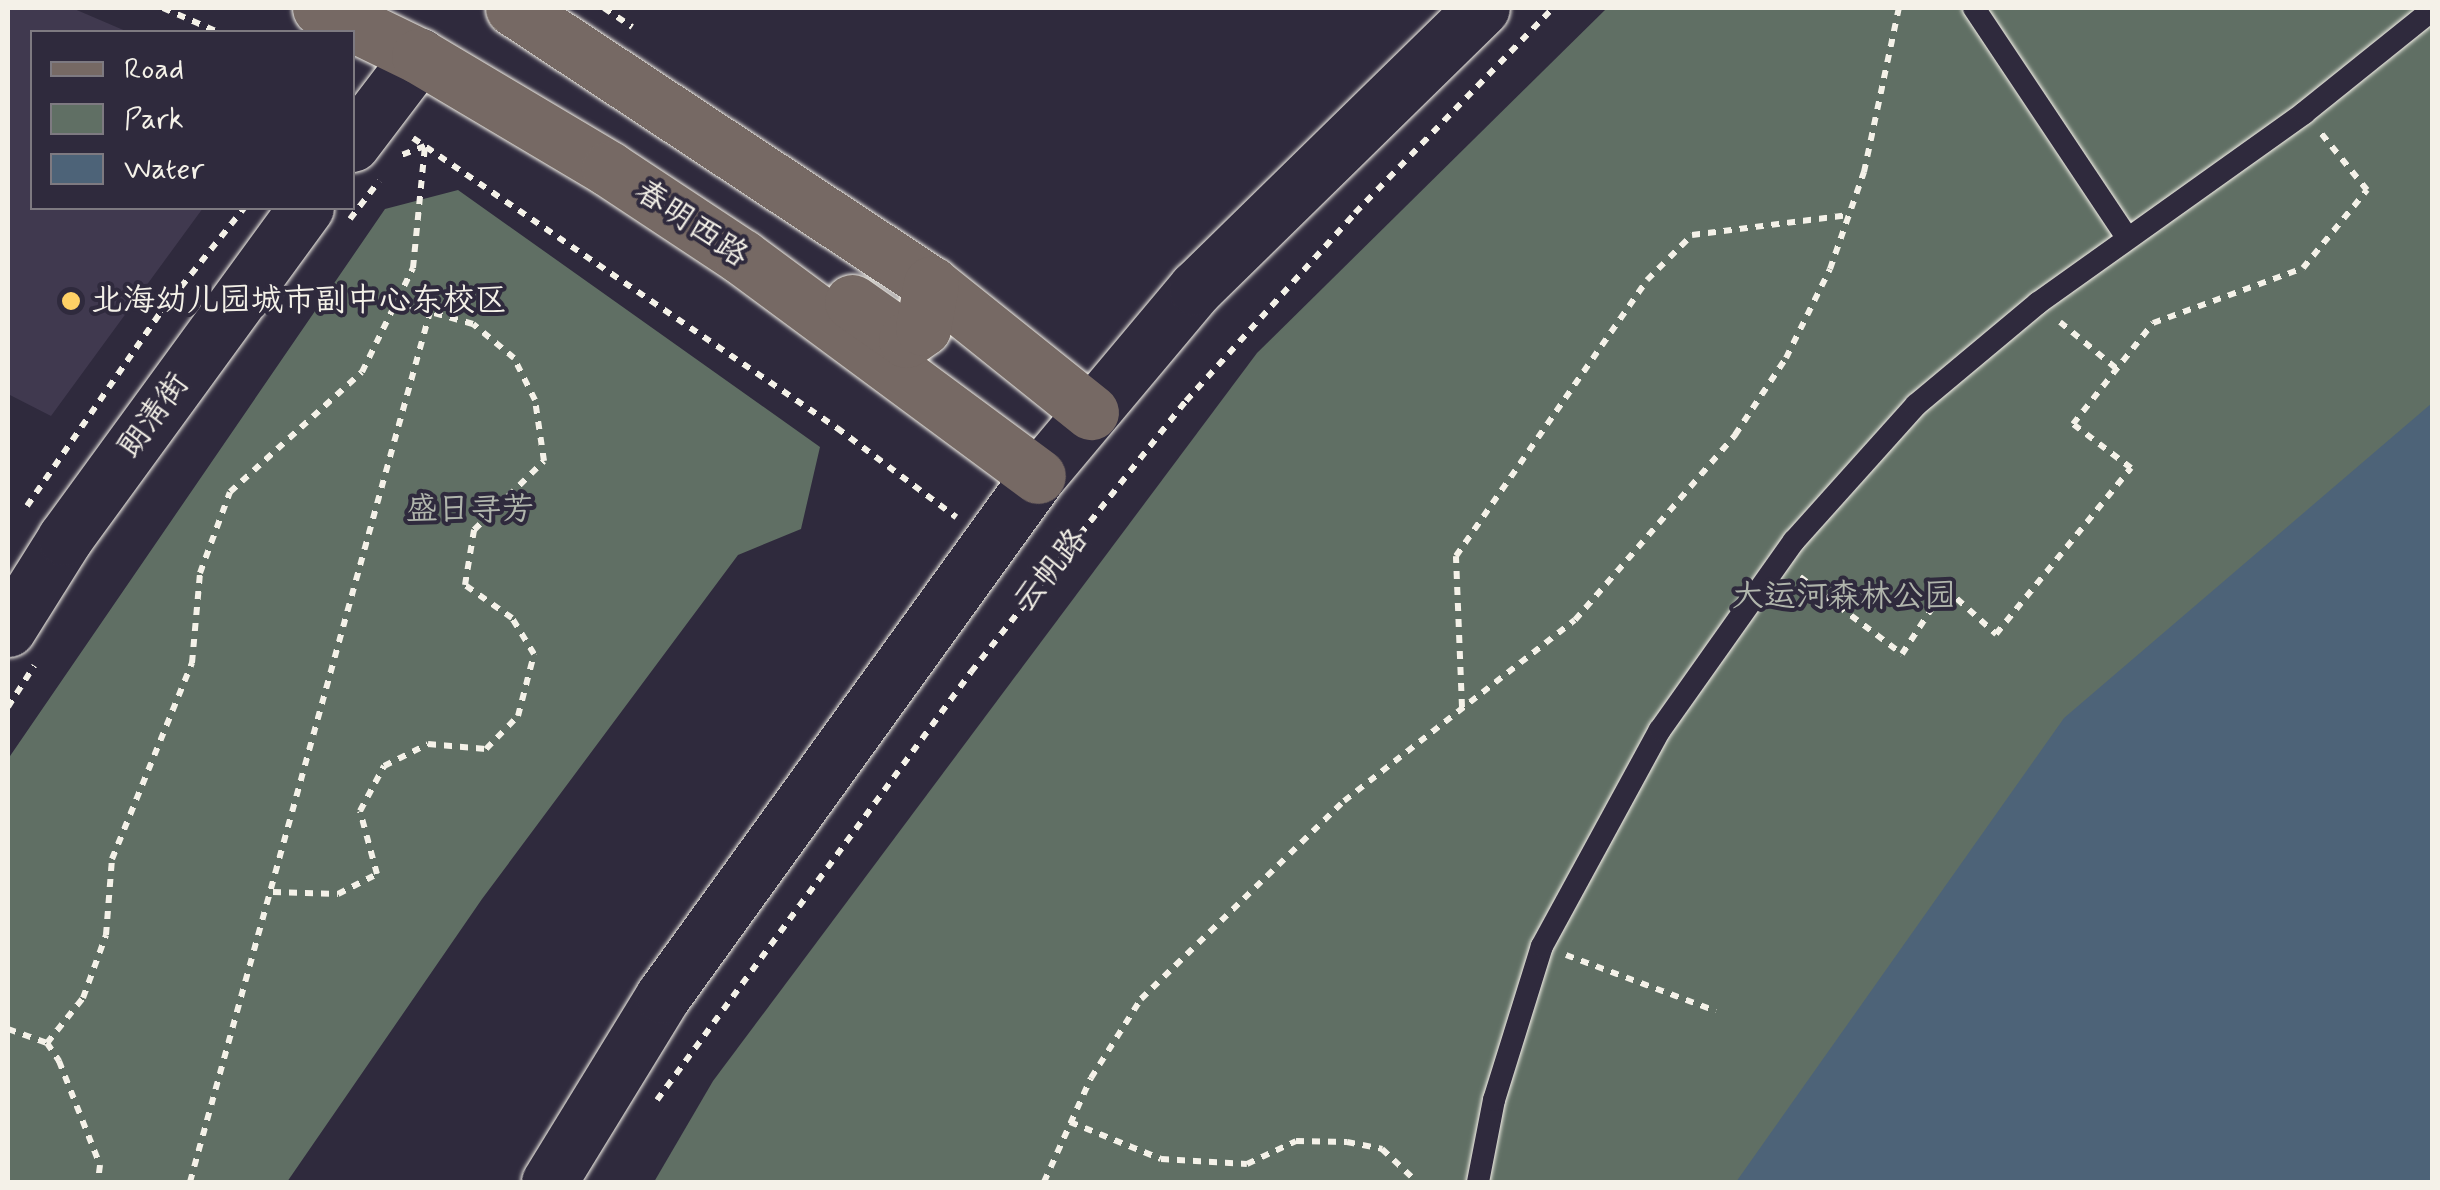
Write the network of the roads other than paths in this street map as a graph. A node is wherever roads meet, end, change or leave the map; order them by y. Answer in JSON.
{"nodes":[{"id":1,"x":320,"y":8,"type":"edge"},
{"id":2,"x":514,"y":8,"type":"edge"},
{"id":3,"x":1482,"y":8,"type":"edge"},
{"id":4,"x":1974,"y":8,"type":"edge"},
{"id":5,"x":2432,"y":10,"type":"edge"},
{"id":6,"x":419,"y":56,"type":"junction"},
{"id":7,"x":364,"y":129,"type":"edge"},
{"id":8,"x":305,"y":210,"type":"edge"},
{"id":9,"x":2126,"y":236,"type":"junction"},
{"id":10,"x":742,"y":257,"type":"junction"},
{"id":11,"x":931,"y":284,"type":"junction"},
{"id":12,"x":1091,"y":412,"type":"junction"},
{"id":13,"x":1038,"y":476,"type":"junction"},
{"id":14,"x":8,"y":628,"type":"edge"},
{"id":15,"x":549,"y":1182,"type":"edge"},
{"id":16,"x":1478,"y":1182,"type":"edge"}],
"edges":[{"from":1,"to":6,"type":"main road","name":"春明西路"},
{"from":2,"to":11,"type":"main road"},
{"from":3,"to":12,"type":"street","name":"云帆路"},
{"from":4,"to":9,"type":"lane"},
{"from":5,"to":9,"type":"lane"},
{"from":6,"to":7,"type":"street"},
{"from":6,"to":10,"type":"main road","name":"春明西路"},
{"from":8,"to":14,"type":"street","name":"朗清街"},
{"from":9,"to":16,"type":"lane"},
{"from":10,"to":11,"type":"main road"},
{"from":10,"to":13,"type":"main road","name":"春明西路"},
{"from":11,"to":12,"type":"main road"},
{"from":12,"to":13,"type":"street","name":"云帆路"},
{"from":13,"to":15,"type":"street","name":"云帆路"}]}
